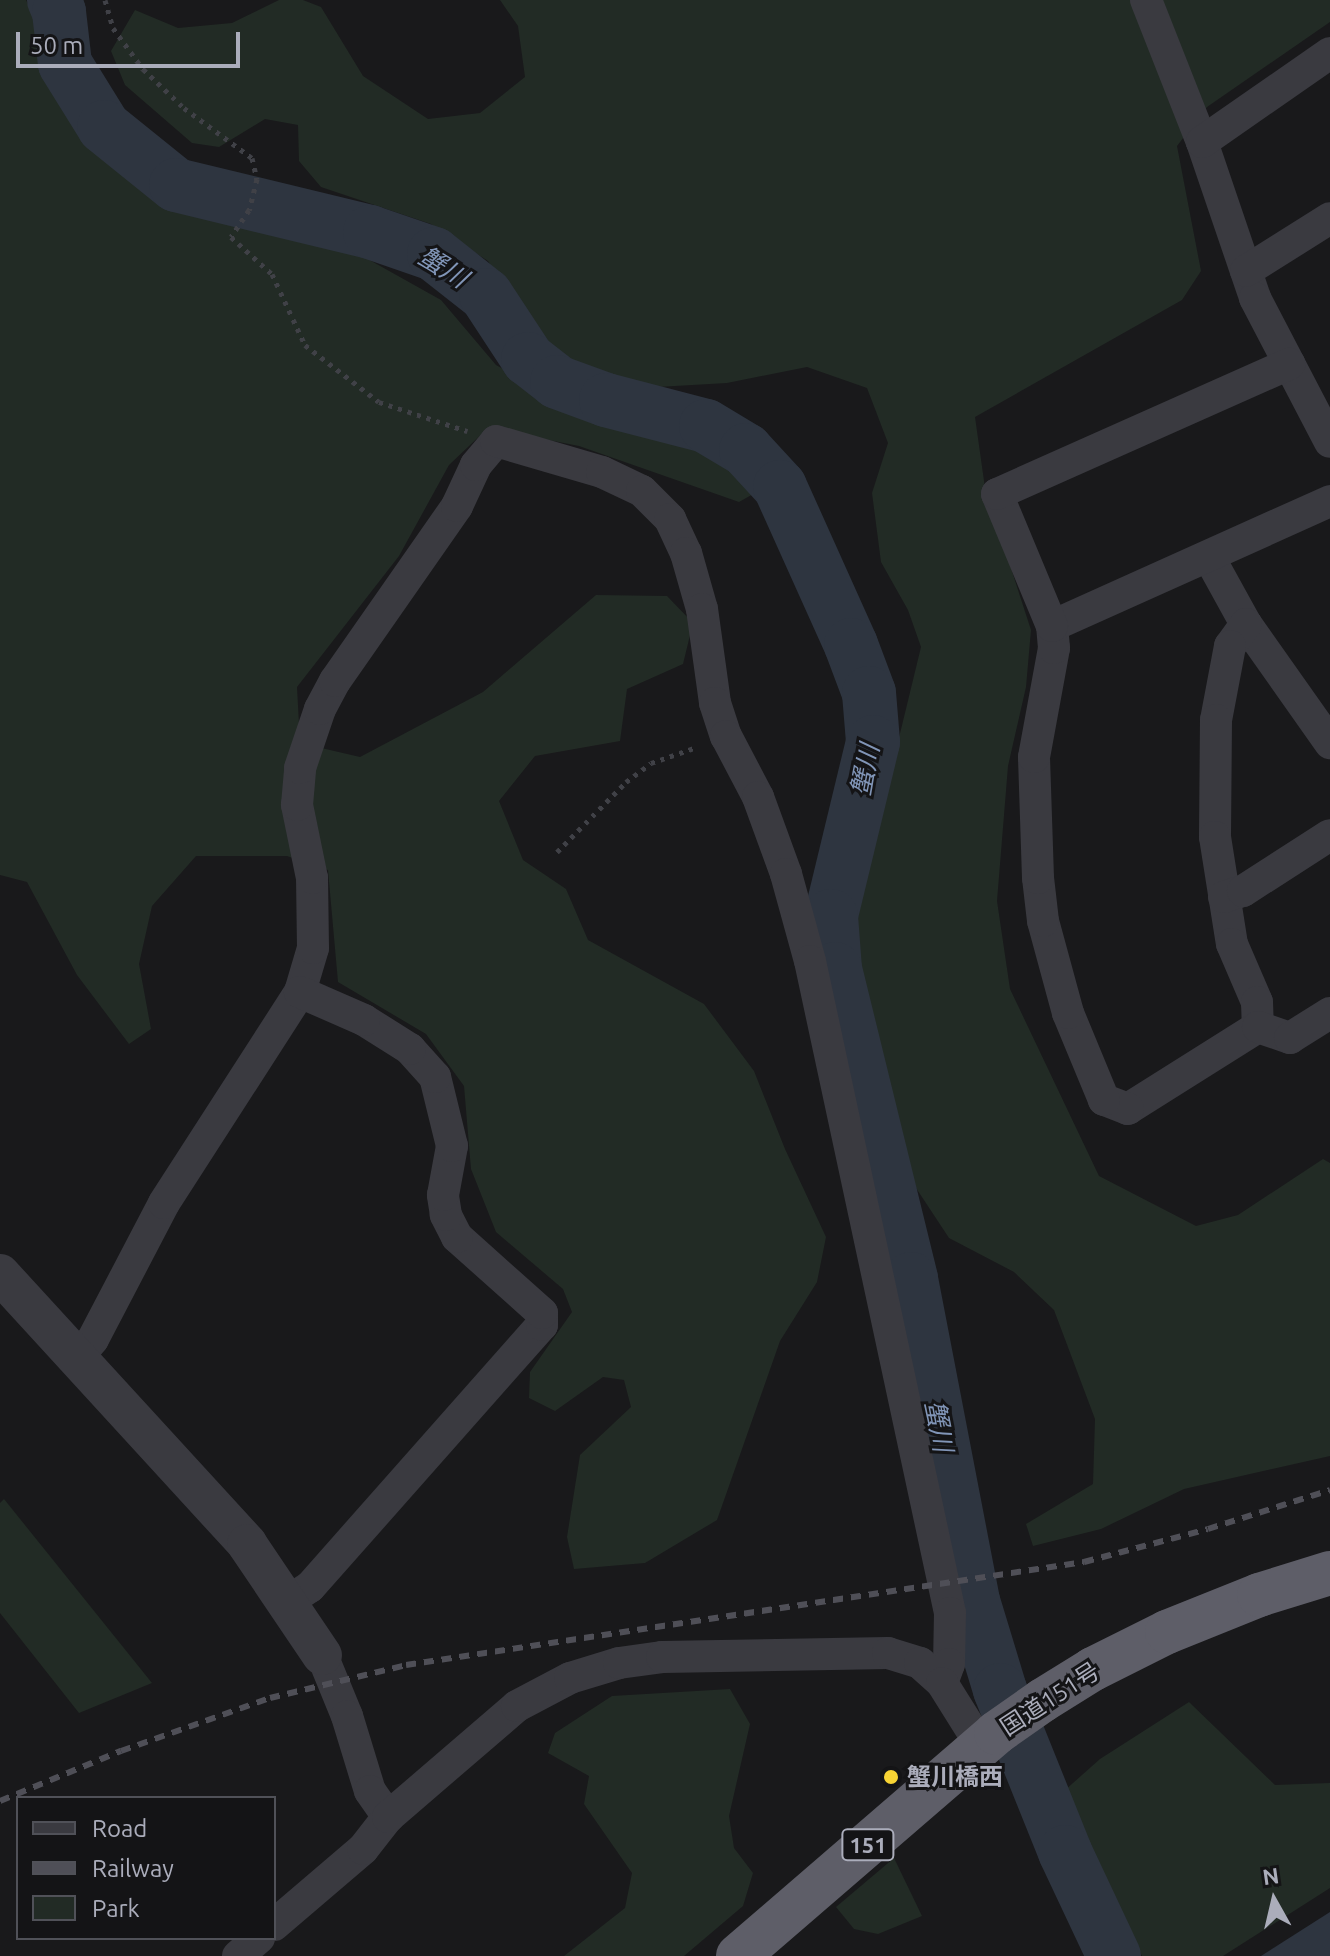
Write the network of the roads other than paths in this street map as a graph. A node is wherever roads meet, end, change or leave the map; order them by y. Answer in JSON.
{"nodes":[{"id":1,"x":1146,"y":0,"type":"edge"},
{"id":2,"x":1330,"y":53,"type":"edge"},
{"id":3,"x":1202,"y":142,"type":"junction"},
{"id":4,"x":1330,"y":218,"type":"edge"},
{"id":5,"x":1246,"y":271,"type":"junction"},
{"id":6,"x":1289,"y":364,"type":"junction"},
{"id":7,"x":1317,"y":387,"type":"edge"},
{"id":8,"x":1330,"y":442,"type":"edge"},
{"id":9,"x":1330,"y":501,"type":"edge"},
{"id":10,"x":1209,"y":557,"type":"junction"},
{"id":11,"x":1246,"y":624,"type":"junction"},
{"id":12,"x":1052,"y":626,"type":"junction"},
{"id":13,"x":1330,"y":743,"type":"edge"},
{"id":14,"x":1330,"y":835,"type":"edge"},
{"id":15,"x":1224,"y":897,"type":"junction"},
{"id":16,"x":300,"y":992,"type":"junction"},
{"id":17,"x":1330,"y":1013,"type":"edge"},
{"id":18,"x":1258,"y":1027,"type":"junction"},
{"id":19,"x":0,"y":1274,"type":"edge"},
{"id":20,"x":78,"y":1357,"type":"junction"},
{"id":21,"x":1330,"y":1573,"type":"edge"},
{"id":22,"x":289,"y":1601,"type":"junction"},
{"id":23,"x":322,"y":1655,"type":"joint"},
{"id":24,"x":942,"y":1683,"type":"junction"},
{"id":25,"x":989,"y":1740,"type":"junction"},
{"id":26,"x":388,"y":1817,"type":"junction"},
{"id":27,"x":276,"y":1923,"type":"edge"},
{"id":28,"x":257,"y":1940,"type":"edge"},
{"id":29,"x":238,"y":1956,"type":"edge"},
{"id":30,"x":738,"y":1956,"type":"edge"}],
"edges":[{"from":1,"to":3,"type":"street"},
{"from":2,"to":3,"type":"street"},
{"from":3,"to":5,"type":"street"},
{"from":4,"to":5,"type":"street"},
{"from":5,"to":6,"type":"street"},
{"from":6,"to":7,"type":"street"},
{"from":6,"to":12,"type":"street"},
{"from":7,"to":8,"type":"street"},
{"from":9,"to":10,"type":"street"},
{"from":10,"to":11,"type":"street"},
{"from":10,"to":12,"type":"street"},
{"from":11,"to":13,"type":"street"},
{"from":11,"to":15,"type":"street"},
{"from":12,"to":18,"type":"street"},
{"from":14,"to":15,"type":"street"},
{"from":15,"to":18,"type":"street"},
{"from":16,"to":20,"type":"street"},
{"from":16,"to":22,"type":"street"},
{"from":16,"to":24,"type":"street"},
{"from":17,"to":18,"type":"street"},
{"from":19,"to":20,"type":"street"},
{"from":20,"to":22,"type":"street"},
{"from":21,"to":25,"type":"highway","name":"国道151号","number":"151"},
{"from":22,"to":23,"type":"street"},
{"from":23,"to":26,"type":"street"},
{"from":24,"to":25,"type":"street"},
{"from":24,"to":26,"type":"street"},
{"from":25,"to":30,"type":"highway","name":"国道151号","number":"151"},
{"from":26,"to":27,"type":"street"},
{"from":28,"to":29,"type":"street"}]}
